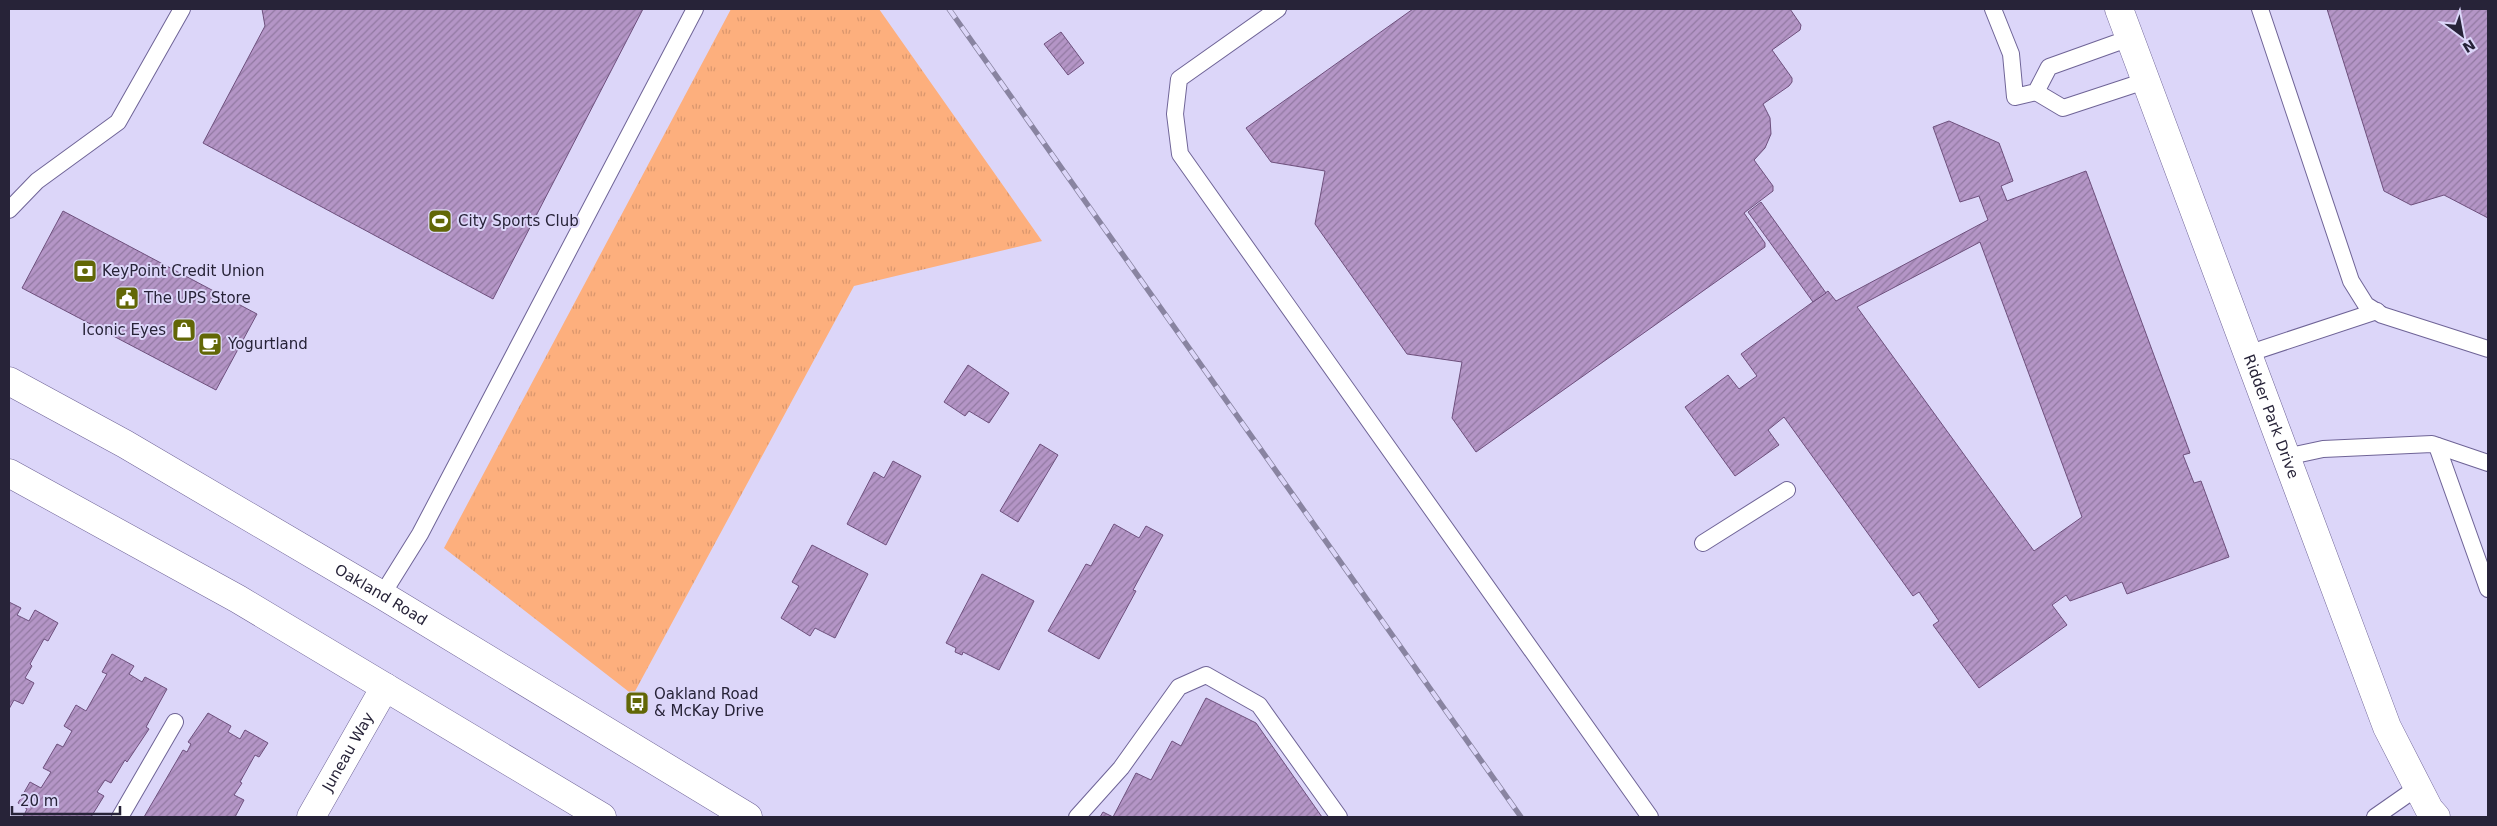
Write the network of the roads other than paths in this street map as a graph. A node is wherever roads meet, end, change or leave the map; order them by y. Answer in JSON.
{"nodes":[{"id":1,"x":182,"y":9,"type":"edge"},
{"id":2,"x":695,"y":9,"type":"edge"},
{"id":3,"x":1278,"y":9,"type":"edge"},
{"id":4,"x":1993,"y":9,"type":"edge"},
{"id":5,"x":2119,"y":9,"type":"edge"},
{"id":6,"x":2260,"y":9,"type":"edge"},
{"id":7,"x":2130,"y":38,"type":"junction"},
{"id":8,"x":2145,"y":81,"type":"junction"},
{"id":9,"x":2036,"y":92,"type":"junction"},
{"id":10,"x":9,"y":210,"type":"edge"},
{"id":11,"x":2376,"y":311,"type":"junction"},
{"id":12,"x":2488,"y":349,"type":"edge"},
{"id":13,"x":2247,"y":354,"type":"junction"},
{"id":14,"x":13,"y":388,"type":"edge"},
{"id":15,"x":2436,"y":446,"type":"junction"},
{"id":16,"x":2286,"y":457,"type":"junction"},
{"id":17,"x":2488,"y":463,"type":"edge"},
{"id":18,"x":9,"y":473,"type":"edge"},
{"id":19,"x":1787,"y":490,"type":"dead end"},
{"id":20,"x":1703,"y":543,"type":"dead end"},
{"id":21,"x":2488,"y":589,"type":"edge"},
{"id":22,"x":382,"y":594,"type":"junction"},
{"id":23,"x":385,"y":687,"type":"junction"},
{"id":24,"x":175,"y":722,"type":"dead end"},
{"id":25,"x":2418,"y":787,"type":"junction"},
{"id":26,"x":120,"y":817,"type":"edge"},
{"id":27,"x":311,"y":817,"type":"edge"},
{"id":28,"x":602,"y":817,"type":"edge"},
{"id":29,"x":748,"y":817,"type":"edge"},
{"id":30,"x":1077,"y":817,"type":"edge"},
{"id":31,"x":1339,"y":817,"type":"edge"},
{"id":32,"x":1650,"y":817,"type":"edge"},
{"id":33,"x":2375,"y":817,"type":"edge"},
{"id":34,"x":2436,"y":817,"type":"edge"}],
"edges":[{"from":1,"to":10,"type":"lane"},
{"from":2,"to":22,"type":"lane"},
{"from":3,"to":32,"type":"lane"},
{"from":4,"to":9,"type":"lane"},
{"from":5,"to":7,"type":"main road","name":"Ridder Park Drive"},
{"from":6,"to":11,"type":"lane"},
{"from":7,"to":8,"type":"main road","name":"Ridder Park Drive"},
{"from":7,"to":9,"type":"lane"},
{"from":8,"to":9,"type":"lane"},
{"from":8,"to":13,"type":"main road","name":"Ridder Park Drive"},
{"from":11,"to":12,"type":"lane"},
{"from":11,"to":13,"type":"lane"},
{"from":13,"to":16,"type":"main road","name":"Ridder Park Drive"},
{"from":14,"to":22,"type":"main road","name":"Oakland Road"},
{"from":15,"to":16,"type":"lane"},
{"from":15,"to":17,"type":"lane"},
{"from":15,"to":21,"type":"lane"},
{"from":16,"to":25,"type":"main road","name":"Ridder Park Drive"},
{"from":18,"to":23,"type":"main road"},
{"from":19,"to":20,"type":"lane"},
{"from":22,"to":29,"type":"main road","name":"Oakland Road"},
{"from":23,"to":27,"type":"main road","name":"Juneau Way"},
{"from":23,"to":28,"type":"main road"},
{"from":24,"to":26,"type":"lane"},
{"from":25,"to":33,"type":"lane"},
{"from":25,"to":34,"type":"main road","name":"Ridder Park Drive"},
{"from":30,"to":31,"type":"lane"}]}
